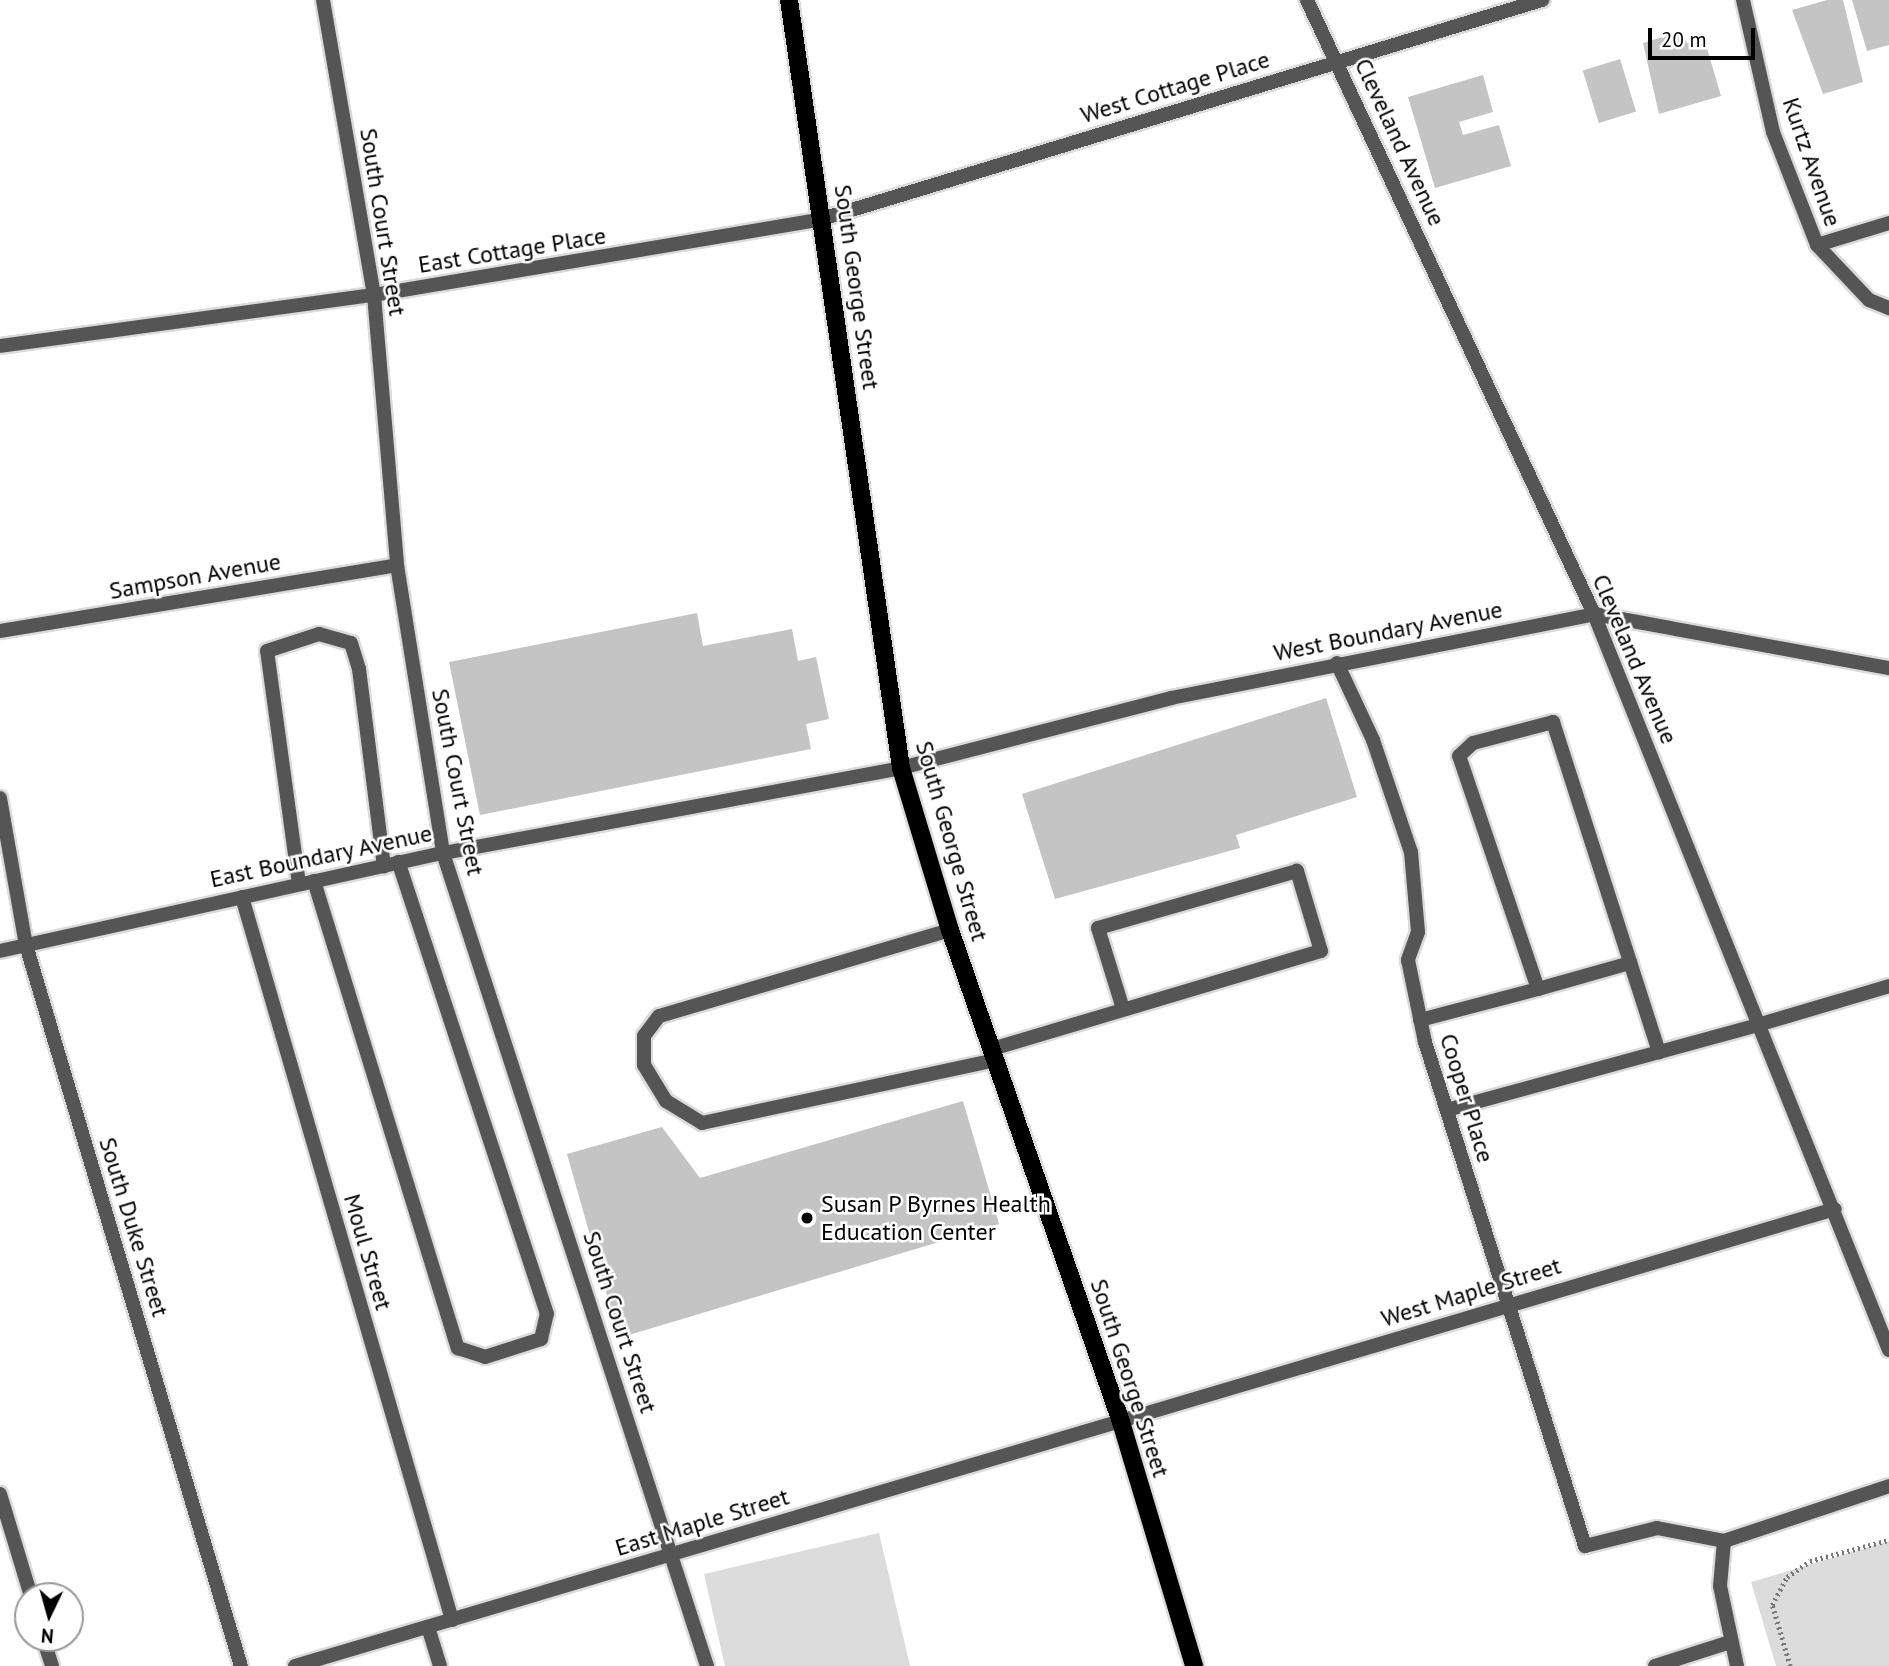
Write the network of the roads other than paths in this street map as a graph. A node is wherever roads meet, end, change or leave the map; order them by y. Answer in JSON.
{"nodes":[{"id":1,"x":323,"y":0,"type":"edge"},
{"id":2,"x":789,"y":0,"type":"edge"},
{"id":3,"x":1307,"y":0,"type":"edge"},
{"id":4,"x":1542,"y":0,"type":"edge"},
{"id":5,"x":1743,"y":0,"type":"edge"},
{"id":6,"x":1337,"y":61,"type":"junction"},
{"id":7,"x":822,"y":219,"type":"junction"},
{"id":8,"x":1889,"y":223,"type":"edge"},
{"id":9,"x":1817,"y":245,"type":"junction"},
{"id":10,"x":374,"y":295,"type":"junction"},
{"id":11,"x":1889,"y":308,"type":"edge"},
{"id":12,"x":0,"y":346,"type":"edge"},
{"id":13,"x":397,"y":565,"type":"junction"},
{"id":14,"x":1594,"y":614,"type":"junction"},
{"id":15,"x":0,"y":631,"type":"edge"},
{"id":16,"x":1337,"y":663,"type":"junction"},
{"id":17,"x":1889,"y":668,"type":"edge"},
{"id":18,"x":901,"y":768,"type":"junction"},
{"id":19,"x":0,"y":798,"type":"edge"},
{"id":20,"x":443,"y":853,"type":"junction"},
{"id":21,"x":398,"y":862,"type":"junction"},
{"id":22,"x":383,"y":866,"type":"junction"},
{"id":23,"x":314,"y":881,"type":"junction"},
{"id":24,"x":299,"y":884,"type":"junction"},
{"id":25,"x":242,"y":897,"type":"junction"},
{"id":26,"x":950,"y":930,"type":"junction"},
{"id":27,"x":26,"y":945,"type":"junction"},
{"id":28,"x":0,"y":951,"type":"edge"},
{"id":29,"x":1630,"y":963,"type":"junction"},
{"id":30,"x":1889,"y":986,"type":"edge"},
{"id":31,"x":1538,"y":989,"type":"junction"},
{"id":32,"x":1123,"y":1009,"type":"junction"},
{"id":33,"x":1420,"y":1020,"type":"junction"},
{"id":34,"x":1761,"y":1024,"type":"junction"},
{"id":35,"x":1659,"y":1052,"type":"junction"},
{"id":36,"x":994,"y":1054,"type":"junction"},
{"id":37,"x":1447,"y":1110,"type":"junction"},
{"id":38,"x":1835,"y":1209,"type":"junction"},
{"id":39,"x":1506,"y":1304,"type":"junction"},
{"id":40,"x":1889,"y":1350,"type":"edge"},
{"id":41,"x":1121,"y":1422,"type":"junction"},
{"id":42,"x":1889,"y":1486,"type":"edge"},
{"id":43,"x":0,"y":1494,"type":"edge"},
{"id":44,"x":7,"y":1541,"type":"edge"},
{"id":45,"x":1724,"y":1541,"type":"junction"},
{"id":46,"x":672,"y":1554,"type":"junction"},
{"id":47,"x":25,"y":1582,"type":"edge"},
{"id":48,"x":452,"y":1620,"type":"junction"},
{"id":49,"x":428,"y":1627,"type":"junction"},
{"id":50,"x":1730,"y":1642,"type":"junction"},
{"id":51,"x":242,"y":1666,"type":"edge"},
{"id":52,"x":295,"y":1666,"type":"edge"},
{"id":53,"x":440,"y":1666,"type":"edge"},
{"id":54,"x":707,"y":1666,"type":"edge"},
{"id":55,"x":1194,"y":1666,"type":"edge"},
{"id":56,"x":1655,"y":1666,"type":"edge"},
{"id":57,"x":1737,"y":1666,"type":"edge"}],
"edges":[{"from":1,"to":10,"type":"street","name":"South Court Street"},
{"from":2,"to":7,"type":"main road","name":"South George Street"},
{"from":3,"to":6,"type":"street","name":"Cleveland Avenue"},
{"from":4,"to":6,"type":"street","name":"West Cottage Place"},
{"from":5,"to":9,"type":"street","name":"Kurtz Avenue"},
{"from":6,"to":7,"type":"street","name":"West Cottage Place"},
{"from":6,"to":14,"type":"street","name":"Cleveland Avenue"},
{"from":7,"to":10,"type":"street","name":"East Cottage Place"},
{"from":7,"to":18,"type":"main road","name":"South George Street"},
{"from":8,"to":9,"type":"street"},
{"from":9,"to":11,"type":"street","name":"Kurtz Avenue"},
{"from":10,"to":12,"type":"street","name":"East Cottage Place"},
{"from":10,"to":13,"type":"street","name":"South Court Street"},
{"from":13,"to":15,"type":"street","name":"Sampson Avenue"},
{"from":13,"to":20,"type":"street","name":"South Court Street"},
{"from":14,"to":16,"type":"street","name":"West Boundary Avenue"},
{"from":14,"to":17,"type":"street","name":"West Boundary Avenue"},
{"from":14,"to":34,"type":"street","name":"Cleveland Avenue"},
{"from":16,"to":18,"type":"street","name":"West Boundary Avenue"},
{"from":16,"to":33,"type":"street","name":"Cooper Place"},
{"from":18,"to":20,"type":"street","name":"East Boundary Avenue"},
{"from":18,"to":26,"type":"main road","name":"South George Street"},
{"from":19,"to":27,"type":"street","name":"South Duke Street"},
{"from":20,"to":21,"type":"street","name":"East Boundary Avenue"},
{"from":20,"to":46,"type":"street","name":"South Court Street"},
{"from":21,"to":22,"type":"street","name":"East Boundary Avenue"},
{"from":21,"to":23,"type":"street"},
{"from":22,"to":23,"type":"street","name":"East Boundary Avenue"},
{"from":22,"to":24,"type":"street"},
{"from":23,"to":24,"type":"street","name":"East Boundary Avenue"},
{"from":24,"to":25,"type":"street","name":"East Boundary Avenue"},
{"from":25,"to":27,"type":"street","name":"East Boundary Avenue"},
{"from":25,"to":48,"type":"street","name":"Moul Street"},
{"from":26,"to":36,"type":"main road","name":"South George Street"},
{"from":26,"to":36,"type":"street"},
{"from":27,"to":28,"type":"street","name":"East Boundary Avenue"},
{"from":27,"to":51,"type":"street","name":"South Duke Street"},
{"from":29,"to":31,"type":"street"},
{"from":29,"to":31,"type":"street"},
{"from":29,"to":35,"type":"street"},
{"from":30,"to":34,"type":"street"},
{"from":31,"to":33,"type":"street"},
{"from":32,"to":32,"type":"street"},
{"from":32,"to":36,"type":"street"},
{"from":33,"to":37,"type":"street","name":"Cooper Place"},
{"from":34,"to":35,"type":"street"},
{"from":34,"to":38,"type":"street","name":"Cleveland Avenue"},
{"from":35,"to":37,"type":"street"},
{"from":36,"to":41,"type":"main road","name":"South George Street"},
{"from":37,"to":39,"type":"street","name":"Cooper Place"},
{"from":38,"to":39,"type":"street","name":"West Maple Street"},
{"from":38,"to":40,"type":"street","name":"Cleveland Avenue"},
{"from":39,"to":41,"type":"street","name":"West Maple Street"},
{"from":39,"to":45,"type":"street","name":"Cooper Place"},
{"from":41,"to":46,"type":"street","name":"East Maple Street"},
{"from":41,"to":55,"type":"main road","name":"South George Street"},
{"from":42,"to":45,"type":"street"},
{"from":43,"to":44,"type":"street"},
{"from":44,"to":47,"type":"street"},
{"from":45,"to":50,"type":"street"},
{"from":46,"to":48,"type":"street","name":"East Maple Street"},
{"from":46,"to":54,"type":"street","name":"South Court Street"},
{"from":48,"to":49,"type":"street","name":"East Maple Street"},
{"from":49,"to":52,"type":"street","name":"East Maple Street"},
{"from":49,"to":53,"type":"street"},
{"from":50,"to":56,"type":"street"},
{"from":50,"to":57,"type":"street"}]}
